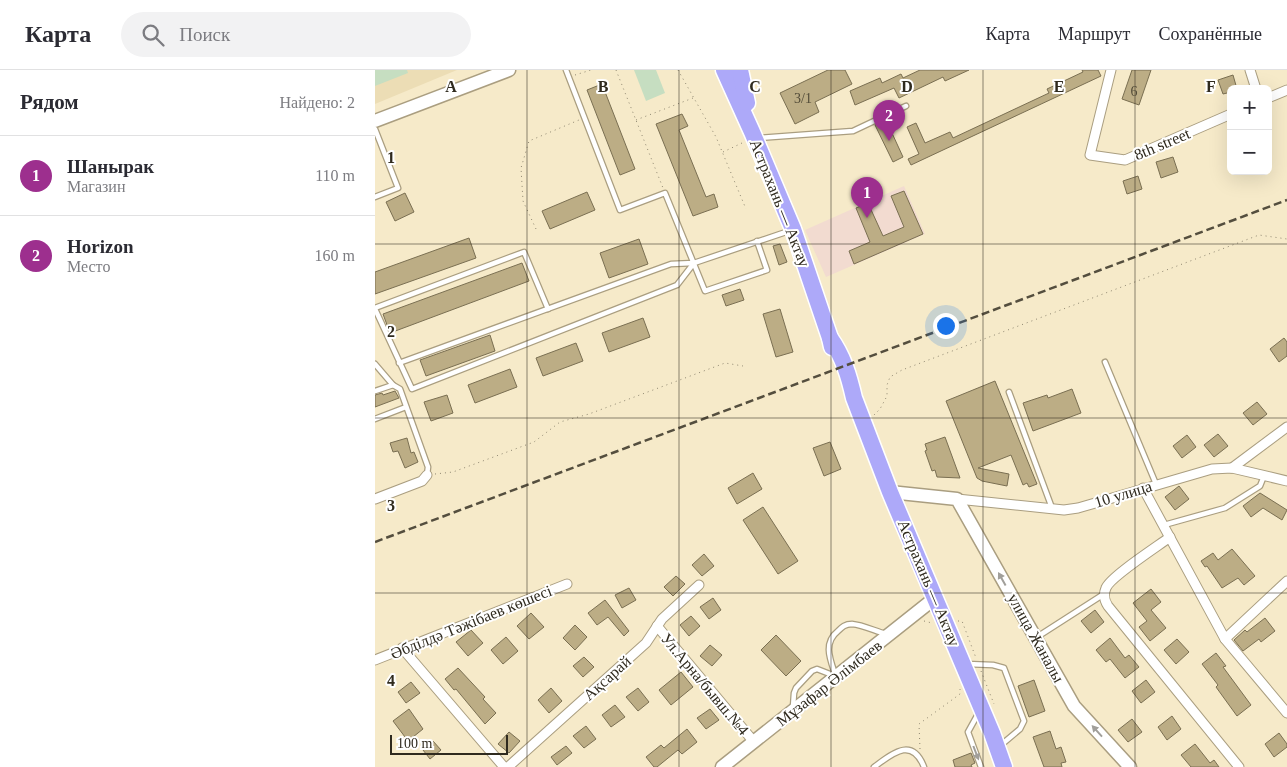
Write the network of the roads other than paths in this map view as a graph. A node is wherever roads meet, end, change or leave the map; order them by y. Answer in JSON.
{"nodes":[{"id":1,"x":509,"y":70,"type":"edge"},
{"id":2,"x":566,"y":70,"type":"edge"},
{"id":3,"x":1111,"y":70,"type":"edge"},
{"id":4,"x":1250,"y":70,"type":"edge"},
{"id":5,"x":727,"y":72,"type":"edge"},
{"id":6,"x":1255,"y":85,"type":"edge"},
{"id":7,"x":1287,"y":90,"type":"edge"},
{"id":8,"x":1272,"y":96,"type":"edge"},
{"id":9,"x":906,"y":106,"type":"dead end"},
{"id":10,"x":1227,"y":116,"type":"edge"},
{"id":11,"x":375,"y":120,"type":"edge"},
{"id":12,"x":375,"y":129,"type":"edge"},
{"id":13,"x":753,"y":135,"type":"junction"},
{"id":14,"x":375,"y":197,"type":"edge"},
{"id":15,"x":793,"y":230,"type":"junction"},
{"id":16,"x":757,"y":242,"type":"junction"},
{"id":17,"x":694,"y":263,"type":"junction"},
{"id":18,"x":375,"y":308,"type":"edge"},
{"id":19,"x":548,"y":309,"type":"junction"},
{"id":20,"x":1105,"y":362,"type":"dead end"},
{"id":21,"x":399,"y":363,"type":"junction"},
{"id":22,"x":375,"y":366,"type":"edge"},
{"id":23,"x":393,"y":385,"type":"junction"},
{"id":24,"x":375,"y":391,"type":"edge"},
{"id":25,"x":1009,"y":392,"type":"dead end"},
{"id":26,"x":406,"y":408,"type":"junction"},
{"id":27,"x":375,"y":418,"type":"edge"},
{"id":28,"x":1287,"y":427,"type":"edge"},
{"id":29,"x":1233,"y":468,"type":"junction"},
{"id":30,"x":427,"y":476,"type":"joint"},
{"id":31,"x":1265,"y":476,"type":"junction"},
{"id":32,"x":1287,"y":481,"type":"edge"},
{"id":33,"x":1156,"y":484,"type":"junction"},
{"id":34,"x":1143,"y":488,"type":"junction"},
{"id":35,"x":890,"y":492,"type":"junction"},
{"id":36,"x":375,"y":499,"type":"edge"},
{"id":37,"x":957,"y":499,"type":"junction"},
{"id":38,"x":1052,"y":509,"type":"junction"},
{"id":39,"x":1164,"y":525,"type":"junction"},
{"id":40,"x":1170,"y":537,"type":"junction"},
{"id":41,"x":1287,"y":581,"type":"edge"},
{"id":42,"x":567,"y":584,"type":"dead end"},
{"id":43,"x":699,"y":585,"type":"dead end"},
{"id":44,"x":1104,"y":594,"type":"junction"},
{"id":45,"x":935,"y":598,"type":"junction"},
{"id":46,"x":657,"y":626,"type":"junction"},
{"id":47,"x":890,"y":635,"type":"junction"},
{"id":48,"x":1035,"y":637,"type":"junction"},
{"id":49,"x":1225,"y":639,"type":"junction"},
{"id":50,"x":402,"y":648,"type":"junction"},
{"id":51,"x":375,"y":660,"type":"edge"},
{"id":52,"x":963,"y":664,"type":"junction"},
{"id":53,"x":836,"y":677,"type":"junction"},
{"id":54,"x":981,"y":708,"type":"junction"},
{"id":55,"x":793,"y":711,"type":"junction"},
{"id":56,"x":1287,"y":713,"type":"edge"},
{"id":57,"x":754,"y":742,"type":"junction"},
{"id":58,"x":997,"y":748,"type":"junction"},
{"id":59,"x":725,"y":766,"type":"edge"},
{"id":60,"x":504,"y":767,"type":"edge"},
{"id":61,"x":509,"y":767,"type":"edge"},
{"id":62,"x":874,"y":767,"type":"edge"},
{"id":63,"x":924,"y":767,"type":"edge"},
{"id":64,"x":981,"y":767,"type":"edge"},
{"id":65,"x":1004,"y":767,"type":"edge"},
{"id":66,"x":1130,"y":767,"type":"edge"},
{"id":67,"x":1239,"y":767,"type":"edge"}],
"edges":[{"from":1,"to":11,"type":"street"},
{"from":2,"to":17,"type":"lane"},
{"from":3,"to":10,"type":"street","name":"8th street"},
{"from":4,"to":6,"type":"street"},
{"from":5,"to":13,"type":"highway","name":"Астрахань — Актау"},
{"from":7,"to":8,"type":"street"},
{"from":9,"to":13,"type":"lane"},
{"from":12,"to":14,"type":"lane"},
{"from":13,"to":15,"type":"highway","name":"Астрахань — Актау"},
{"from":15,"to":16,"type":"lane"},
{"from":15,"to":35,"type":"highway","name":"Астрахань — Актау"},
{"from":16,"to":17,"type":"lane"},
{"from":16,"to":17,"type":"lane"},
{"from":17,"to":19,"type":"lane"},
{"from":17,"to":21,"type":"lane"},
{"from":18,"to":19,"type":"lane"},
{"from":18,"to":21,"type":"lane"},
{"from":19,"to":21,"type":"lane"},
{"from":20,"to":33,"type":"lane"},
{"from":22,"to":23,"type":"lane"},
{"from":23,"to":24,"type":"lane"},
{"from":23,"to":26,"type":"lane"},
{"from":25,"to":38,"type":"lane"},
{"from":26,"to":27,"type":"lane"},
{"from":26,"to":30,"type":"lane"},
{"from":28,"to":29,"type":"street"},
{"from":29,"to":31,"type":"street","name":"10 улица"},
{"from":29,"to":33,"type":"street","name":"10 улица"},
{"from":30,"to":36,"type":"street"},
{"from":31,"to":32,"type":"street","name":"10 улица"},
{"from":31,"to":39,"type":"lane"},
{"from":33,"to":34,"type":"street","name":"10 улица"},
{"from":34,"to":38,"type":"street","name":"10 улица"},
{"from":34,"to":39,"type":"street"},
{"from":35,"to":37,"type":"street"},
{"from":35,"to":45,"type":"highway","name":"Астрахань — Актау"},
{"from":37,"to":38,"type":"street","name":"10 улица"},
{"from":48,"to":37,"type":"street","name":"улица Жаналы","one_way":true},
{"from":39,"to":40,"type":"street"},
{"from":40,"to":44,"type":"street"},
{"from":40,"to":49,"type":"street"},
{"from":41,"to":49,"type":"street"},
{"from":42,"to":50,"type":"street","name":"Әбділдә Тәжібаев көшесі"},
{"from":43,"to":46,"type":"street","name":"Ақсарай"},
{"from":44,"to":48,"type":"lane"},
{"from":44,"to":67,"type":"street"},
{"from":45,"to":47,"type":"street","name":"Мұзафар Әлімбаев"},
{"from":45,"to":52,"type":"highway","name":"Астрахань — Актау"},
{"from":46,"to":57,"type":"street","name":"Ул.Арна/бывш.№4"},
{"from":46,"to":61,"type":"street","name":"Ақсарай"},
{"from":47,"to":53,"type":"street","name":"Мұзафар Әлімбаев"},
{"from":47,"to":53,"type":"lane"},
{"from":66,"to":48,"type":"street","name":"улица Жаналы","one_way":true},
{"from":49,"to":56,"type":"street"},
{"from":50,"to":51,"type":"street","name":"Әбділдә Тәжібаев көшесі"},
{"from":50,"to":60,"type":"street"},
{"from":52,"to":54,"type":"highway","name":"Астрахань — Актау"},
{"from":52,"to":58,"type":"lane"},
{"from":53,"to":55,"type":"street","name":"Мұзафар Әлімбаев"},
{"from":53,"to":55,"type":"lane"},
{"from":54,"to":58,"type":"highway","name":"Астрахань — Актау"},
{"from":54,"to":64,"type":"lane","one_way":true},
{"from":55,"to":57,"type":"street","name":"Мұзафар Әлімбаев"},
{"from":57,"to":59,"type":"street","name":"Мұзафар Әлімбаев"},
{"from":58,"to":65,"type":"highway","name":"Астрахань — Актау"},
{"from":62,"to":63,"type":"lane"}]}
